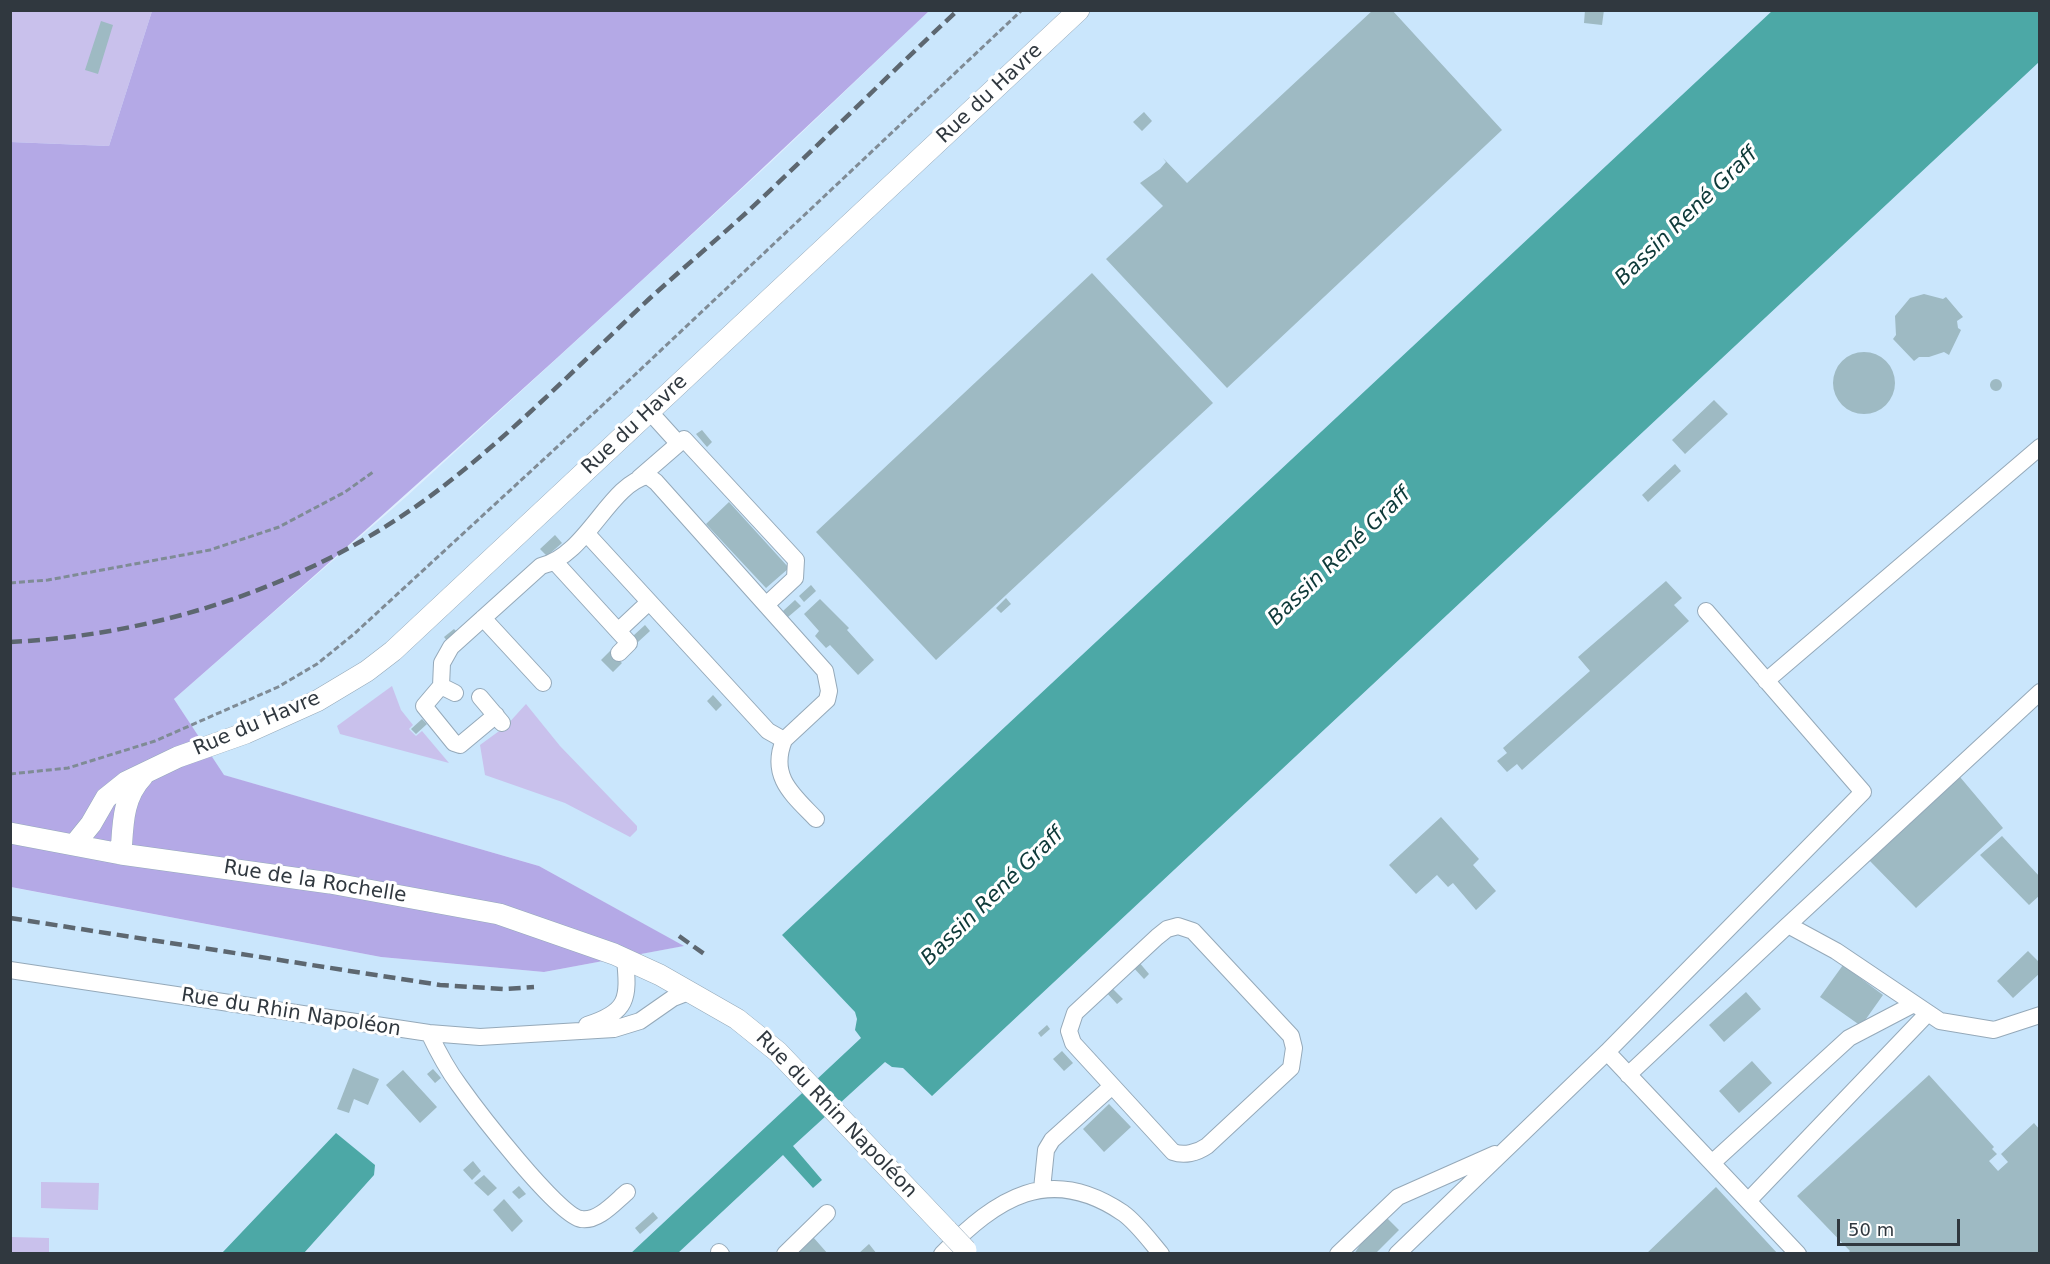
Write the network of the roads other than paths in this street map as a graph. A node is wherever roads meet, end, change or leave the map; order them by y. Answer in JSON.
{"nodes":[{"id":1,"x":1079,"y":10,"type":"edge"},
{"id":2,"x":649,"y":411,"type":"junction"},
{"id":3,"x":676,"y":441,"type":"junction"},
{"id":4,"x":2040,"y":447,"type":"edge"},
{"id":5,"x":639,"y":478,"type":"junction"},
{"id":6,"x":587,"y":534,"type":"junction"},
{"id":7,"x":555,"y":562,"type":"junction"},
{"id":8,"x":650,"y":602,"type":"junction"},
{"id":9,"x":766,"y":605,"type":"junction"},
{"id":10,"x":1706,"y":611,"type":"dead end"},
{"id":11,"x":483,"y":618,"type":"junction"},
{"id":12,"x":618,"y":631,"type":"junction"},
{"id":13,"x":619,"y":653,"type":"dead end"},
{"id":14,"x":1766,"y":681,"type":"junction"},
{"id":15,"x":543,"y":683,"type":"dead end"},
{"id":16,"x":2040,"y":692,"type":"edge"},
{"id":17,"x":480,"y":697,"type":"dead end"},
{"id":18,"x":784,"y":740,"type":"junction"},
{"id":19,"x":146,"y":773,"type":"junction"},
{"id":20,"x":816,"y":819,"type":"dead end"},
{"id":21,"x":10,"y":833,"type":"edge"},
{"id":22,"x":74,"y":845,"type":"junction"},
{"id":23,"x":121,"y":854,"type":"junction"},
{"id":24,"x":1788,"y":925,"type":"junction"},
{"id":25,"x":620,"y":956,"type":"junction"},
{"id":26,"x":10,"y":970,"type":"edge"},
{"id":27,"x":691,"y":992,"type":"junction"},
{"id":28,"x":1921,"y":1008,"type":"junction"},
{"id":29,"x":2040,"y":1016,"type":"edge"},
{"id":30,"x":573,"y":1030,"type":"junction"},
{"id":31,"x":429,"y":1034,"type":"junction"},
{"id":32,"x":1607,"y":1052,"type":"junction"},
{"id":33,"x":1628,"y":1075,"type":"junction"},
{"id":34,"x":1111,"y":1087,"type":"junction"},
{"id":35,"x":1506,"y":1149,"type":"junction"},
{"id":36,"x":1712,"y":1163,"type":"junction"},
{"id":37,"x":1042,"y":1189,"type":"junction"},
{"id":38,"x":627,"y":1192,"type":"dead end"},
{"id":39,"x":1748,"y":1201,"type":"junction"},
{"id":40,"x":827,"y":1213,"type":"dead end"},
{"id":41,"x":967,"y":1252,"type":"edge"},
{"id":42,"x":785,"y":1254,"type":"edge"},
{"id":43,"x":942,"y":1254,"type":"edge"},
{"id":44,"x":1161,"y":1254,"type":"edge"},
{"id":45,"x":1338,"y":1254,"type":"edge"},
{"id":46,"x":1396,"y":1254,"type":"edge"},
{"id":47,"x":1798,"y":1254,"type":"edge"}],
"edges":[{"from":1,"to":2,"type":"main road","name":"Rue du Havre"},
{"from":2,"to":3,"type":"street"},
{"from":2,"to":19,"type":"main road","name":"Rue du Havre"},
{"from":3,"to":5,"type":"street"},
{"from":3,"to":9,"type":"street"},
{"from":4,"to":14,"type":"street"},
{"from":5,"to":6,"type":"street"},
{"from":5,"to":9,"type":"street"},
{"from":6,"to":7,"type":"street"},
{"from":6,"to":8,"type":"street"},
{"from":7,"to":11,"type":"street"},
{"from":7,"to":12,"type":"street"},
{"from":8,"to":12,"type":"street"},
{"from":8,"to":18,"type":"street"},
{"from":9,"to":18,"type":"street"},
{"from":10,"to":14,"type":"street"},
{"from":11,"to":15,"type":"street"},
{"from":11,"to":17,"type":"street"},
{"from":12,"to":13,"type":"street"},
{"from":14,"to":32,"type":"street"},
{"from":16,"to":24,"type":"street"},
{"from":18,"to":20,"type":"street"},
{"from":19,"to":22,"type":"main road","name":"Rue du Havre"},
{"from":19,"to":23,"type":"main road","name":"Rue du Havre"},
{"from":21,"to":22,"type":"main road","name":"Rue de la Rochelle"},
{"from":22,"to":23,"type":"main road","name":"Rue de la Rochelle"},
{"from":23,"to":25,"type":"main road","name":"Rue de la Rochelle"},
{"from":24,"to":28,"type":"street"},
{"from":24,"to":33,"type":"street"},
{"from":25,"to":27,"type":"main road","name":"Rue du Rhin Napoléon"},
{"from":25,"to":30,"type":"street","name":"Rue du Rhin Napoléon"},
{"from":26,"to":31,"type":"street","name":"Rue du Rhin Napoléon"},
{"from":27,"to":30,"type":"street","name":"Rue du Rhin Napoléon"},
{"from":27,"to":41,"type":"main road","name":"Rue du Rhin Napoléon","bridge":true},
{"from":28,"to":29,"type":"street"},
{"from":28,"to":36,"type":"street"},
{"from":28,"to":39,"type":"street"},
{"from":30,"to":31,"type":"street","name":"Rue du Rhin Napoléon"},
{"from":31,"to":38,"type":"street"},
{"from":32,"to":33,"type":"street"},
{"from":32,"to":35,"type":"street"},
{"from":33,"to":36,"type":"street"},
{"from":34,"to":34,"type":"street"},
{"from":34,"to":37,"type":"street"},
{"from":35,"to":45,"type":"street"},
{"from":35,"to":46,"type":"street"},
{"from":36,"to":39,"type":"street"},
{"from":37,"to":43,"type":"street"},
{"from":37,"to":44,"type":"street"},
{"from":39,"to":47,"type":"street"},
{"from":40,"to":42,"type":"street"}]}
